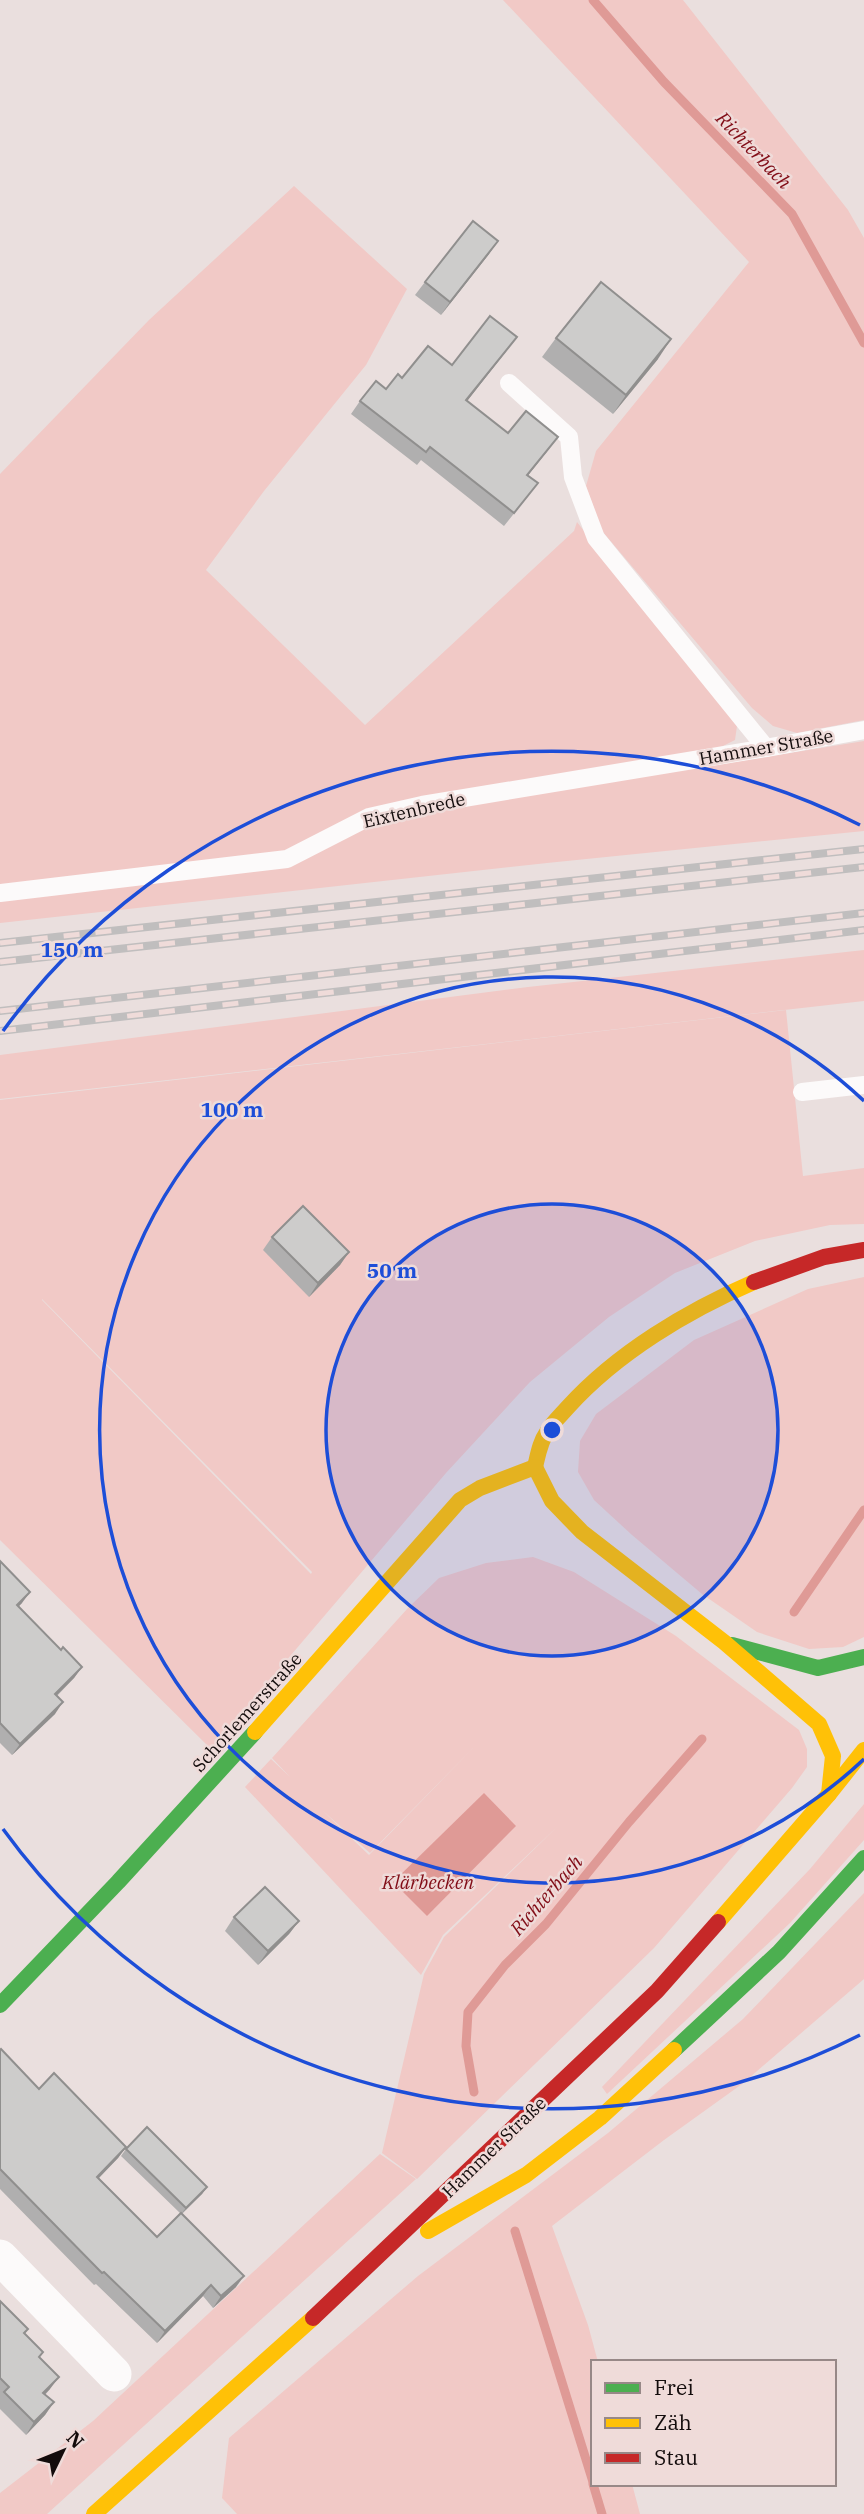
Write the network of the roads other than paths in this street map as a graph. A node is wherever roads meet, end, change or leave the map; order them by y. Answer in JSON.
{"nodes":[{"id":1,"x":509,"y":383,"type":"dead end"},
{"id":2,"x":864,"y":730,"type":"edge"},
{"id":3,"x":766,"y":748,"type":"junction"},
{"id":4,"x":668,"y":763,"type":"joint"},
{"id":5,"x":0,"y":893,"type":"edge"},
{"id":6,"x":864,"y":1085,"type":"edge"},
{"id":7,"x":802,"y":1093,"type":"dead end"},
{"id":8,"x":864,"y":1250,"type":"edge"},
{"id":9,"x":535,"y":1467,"type":"junction"},
{"id":10,"x":724,"y":1643,"type":"junction"},
{"id":11,"x":864,"y":1657,"type":"edge"},
{"id":12,"x":864,"y":1750,"type":"edge"},
{"id":13,"x":829,"y":1794,"type":"junction"},
{"id":14,"x":864,"y":1858,"type":"edge"},
{"id":15,"x":0,"y":2005,"type":"edge"},
{"id":16,"x":0,"y":2257,"type":"edge"},
{"id":17,"x":375,"y":2262,"type":"junction"},
{"id":18,"x":114,"y":2374,"type":"dead end"},
{"id":19,"x":113,"y":2507,"type":"edge"},
{"id":20,"x":94,"y":2514,"type":"edge"}],
"edges":[{"from":1,"to":3,"type":"lane"},
{"from":2,"to":3,"type":"lane","name":"Hammer Straße"},
{"from":3,"to":4,"type":"lane","name":"Hammer Straße"},
{"from":4,"to":5,"type":"lane","name":"Eixtenbrede"},
{"from":6,"to":7,"type":"lane"},
{"from":8,"to":9,"type":"main road"},
{"from":9,"to":10,"type":"main road"},
{"from":9,"to":15,"type":"main road","name":"Schorlemerstraße"},
{"from":10,"to":11,"type":"main road"},
{"from":10,"to":13,"type":"main road"},
{"from":12,"to":13,"type":"main road","name":"Hammer Straße"},
{"from":13,"to":17,"type":"main road","name":"Hammer Straße"},
{"from":14,"to":17,"type":"main road"},
{"from":16,"to":18,"type":"street"},
{"from":17,"to":19,"type":"main road","name":"Hammer Straße"},
{"from":19,"to":20,"type":"main road","name":"Hammer Straße"}]}
